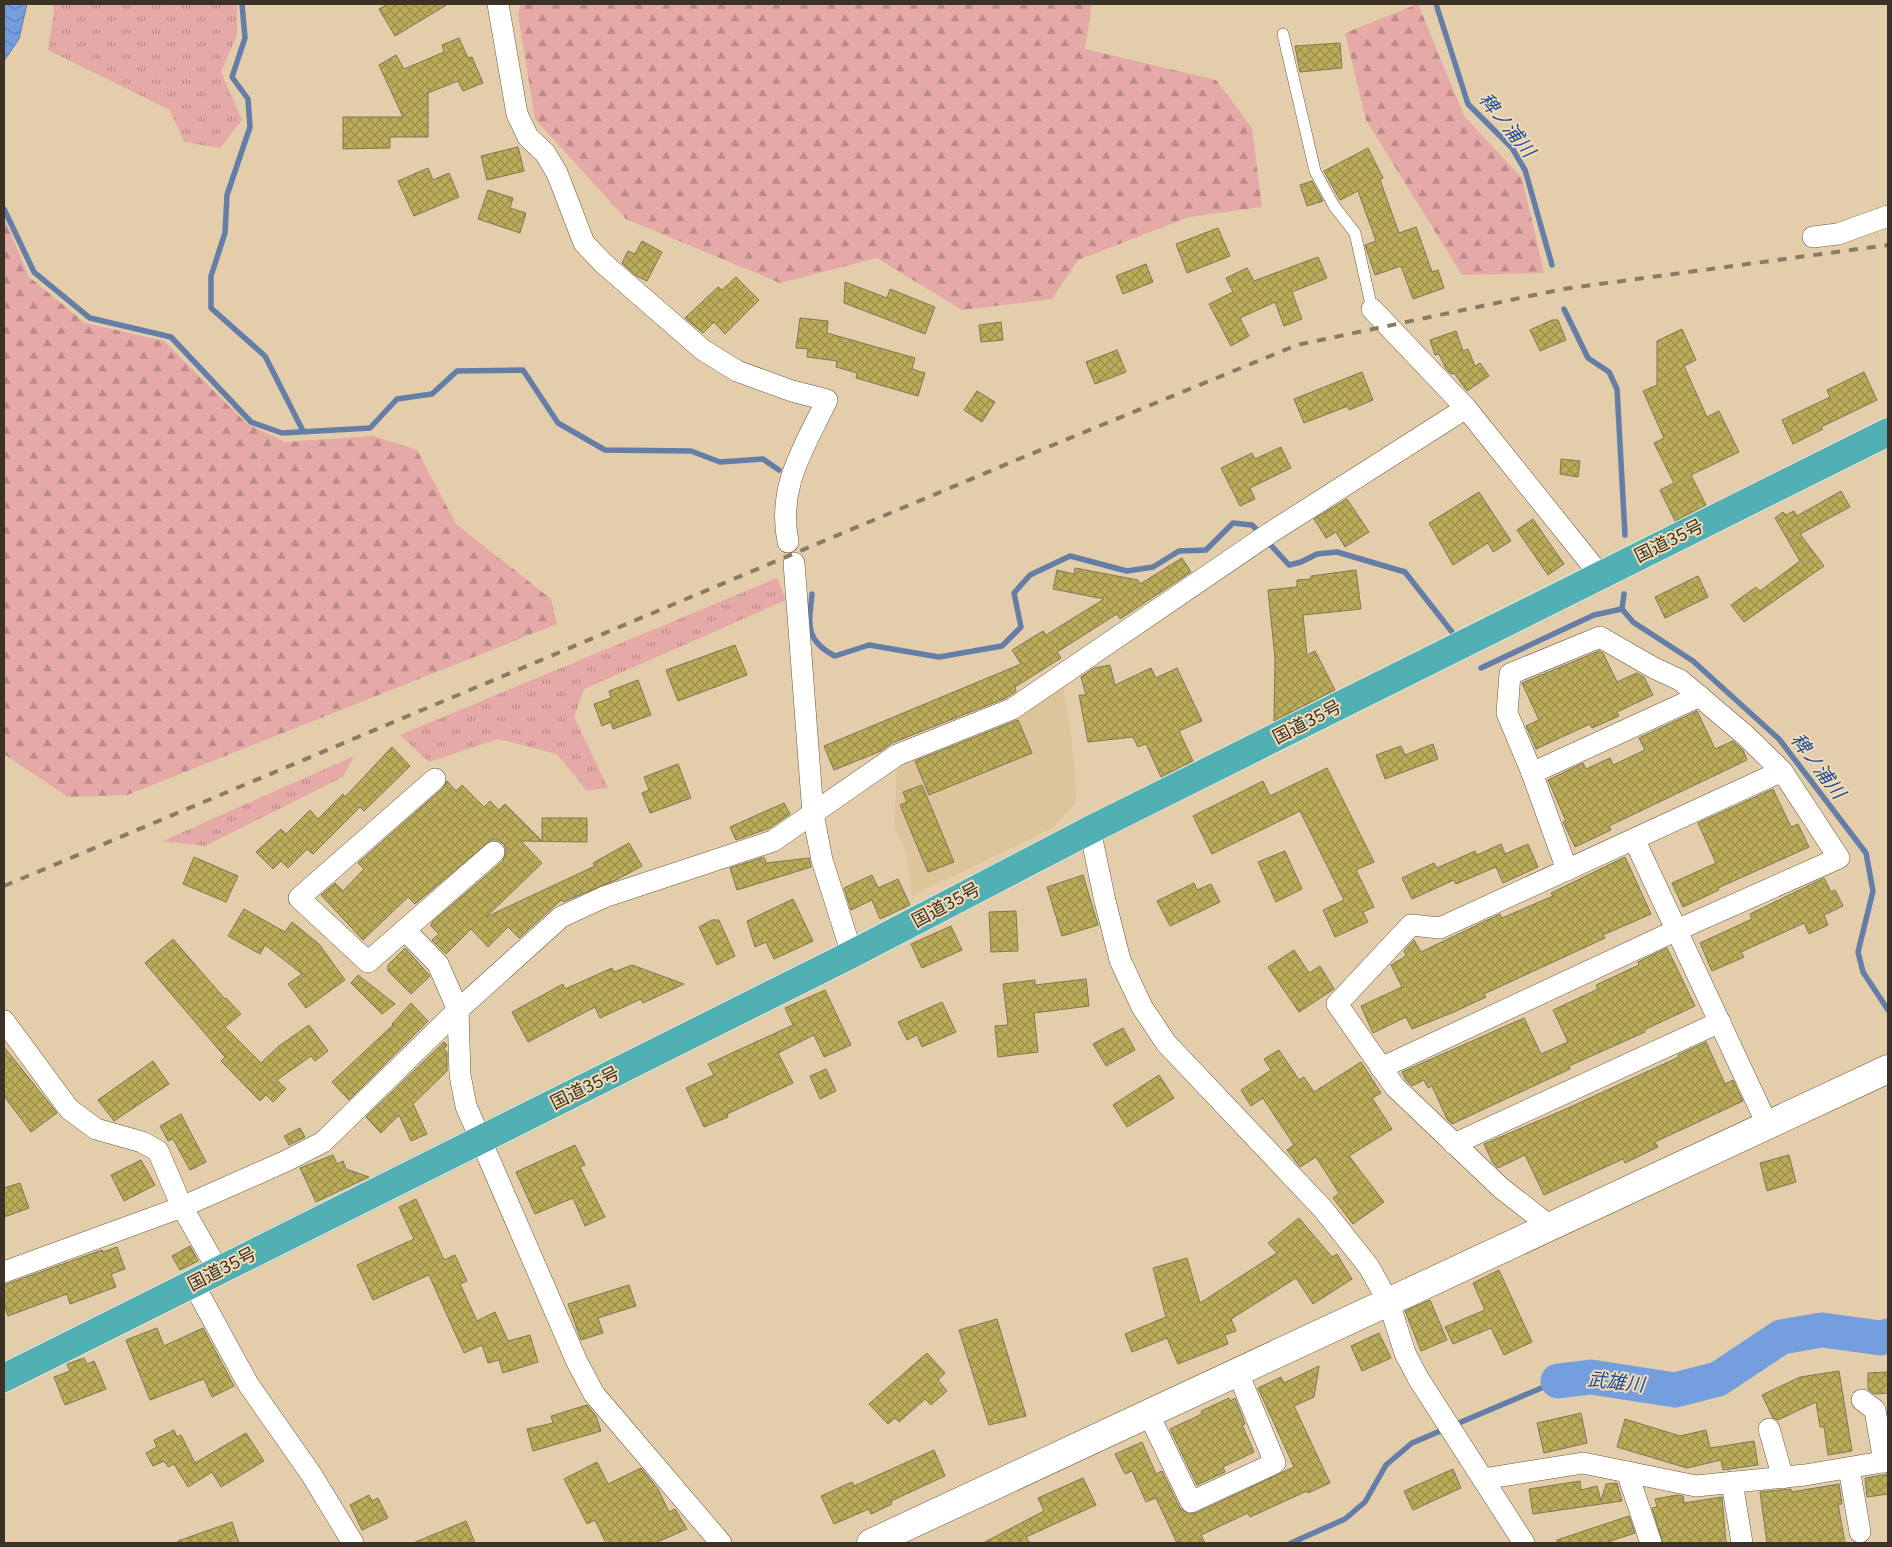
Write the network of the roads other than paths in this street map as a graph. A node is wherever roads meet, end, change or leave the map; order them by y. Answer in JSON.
{"nodes":[{"id":1,"x":498,"y":4,"type":"edge"},
{"id":2,"x":1283,"y":34,"type":"dead end"},
{"id":3,"x":1888,"y":216,"type":"edge"},
{"id":4,"x":1814,"y":237,"type":"dead end"},
{"id":5,"x":1372,"y":309,"type":"joint"},
{"id":6,"x":1466,"y":408,"type":"junction"},
{"id":7,"x":1888,"y":432,"type":"edge"},
{"id":8,"x":788,"y":542,"type":"dead end"},
{"id":9,"x":794,"y":563,"type":"dead end"},
{"id":10,"x":1600,"y":575,"type":"junction"},
{"id":11,"x":1700,"y":696,"type":"junction"},
{"id":12,"x":1782,"y":771,"type":"junction"},
{"id":13,"x":1532,"y":773,"type":"junction"},
{"id":14,"x":435,"y":779,"type":"dead end"},
{"id":15,"x":813,"y":814,"type":"junction"},
{"id":16,"x":1090,"y":830,"type":"junction"},
{"id":17,"x":1634,"y":839,"type":"junction"},
{"id":18,"x":494,"y":852,"type":"dead end"},
{"id":19,"x":1567,"y":870,"type":"junction"},
{"id":20,"x":405,"y":930,"type":"junction"},
{"id":21,"x":1677,"y":930,"type":"junction"},
{"id":22,"x":852,"y":954,"type":"junction"},
{"id":23,"x":458,"y":1010,"type":"junction"},
{"id":24,"x":4,"y":1021,"type":"edge"},
{"id":25,"x":1720,"y":1022,"type":"junction"},
{"id":26,"x":1380,"y":1068,"type":"junction"},
{"id":27,"x":1888,"y":1069,"type":"edge"},
{"id":28,"x":1768,"y":1126,"type":"junction"},
{"id":29,"x":482,"y":1139,"type":"junction"},
{"id":30,"x":1454,"y":1144,"type":"junction"},
{"id":31,"x":182,"y":1207,"type":"junction"},
{"id":32,"x":1551,"y":1227,"type":"junction"},
{"id":33,"x":218,"y":1270,"type":"junction"},
{"id":34,"x":4,"y":1272,"type":"edge"},
{"id":35,"x":193,"y":1283,"type":"junction"},
{"id":36,"x":1389,"y":1303,"type":"junction"},
{"id":37,"x":1238,"y":1373,"type":"junction"},
{"id":38,"x":4,"y":1378,"type":"edge"},
{"id":39,"x":1862,"y":1400,"type":"dead end"},
{"id":40,"x":1149,"y":1415,"type":"junction"},
{"id":41,"x":1769,"y":1429,"type":"dead end"},
{"id":42,"x":1886,"y":1461,"type":"edge"},
{"id":43,"x":1849,"y":1468,"type":"junction"},
{"id":44,"x":1627,"y":1472,"type":"junction"},
{"id":45,"x":1483,"y":1478,"type":"junction"},
{"id":46,"x":1783,"y":1478,"type":"junction"},
{"id":47,"x":1732,"y":1482,"type":"junction"},
{"id":48,"x":1860,"y":1532,"type":"dead end"},
{"id":49,"x":353,"y":1543,"type":"edge"},
{"id":50,"x":721,"y":1543,"type":"edge"},
{"id":51,"x":872,"y":1543,"type":"edge"},
{"id":52,"x":1524,"y":1543,"type":"edge"},
{"id":53,"x":1651,"y":1543,"type":"edge"},
{"id":54,"x":1742,"y":1543,"type":"edge"}],
"edges":[{"from":1,"to":8,"type":"street"},
{"from":2,"to":5,"type":"lane"},
{"from":3,"to":4,"type":"street"},
{"from":5,"to":6,"type":"street"},
{"from":6,"to":10,"type":"street"},
{"from":6,"to":15,"type":"street"},
{"from":7,"to":10,"type":"highway","name":"国道35号"},
{"from":9,"to":15,"type":"street"},
{"from":10,"to":16,"type":"highway","name":"国道35号"},
{"from":11,"to":12,"type":"street"},
{"from":11,"to":13,"type":"street"},
{"from":11,"to":13,"type":"street"},
{"from":12,"to":17,"type":"street"},
{"from":12,"to":21,"type":"street"},
{"from":13,"to":19,"type":"street"},
{"from":14,"to":20,"type":"street"},
{"from":15,"to":22,"type":"street"},
{"from":15,"to":23,"type":"street"},
{"from":16,"to":22,"type":"highway","name":"国道35号"},
{"from":16,"to":36,"type":"street"},
{"from":17,"to":19,"type":"street"},
{"from":17,"to":21,"type":"street"},
{"from":18,"to":20,"type":"street"},
{"from":19,"to":26,"type":"street"},
{"from":20,"to":23,"type":"street"},
{"from":21,"to":25,"type":"street"},
{"from":21,"to":26,"type":"street"},
{"from":22,"to":29,"type":"highway","name":"国道35号"},
{"from":23,"to":29,"type":"street"},
{"from":23,"to":31,"type":"street"},
{"from":24,"to":31,"type":"street"},
{"from":25,"to":28,"type":"street"},
{"from":25,"to":30,"type":"street"},
{"from":26,"to":30,"type":"street"},
{"from":27,"to":28,"type":"street"},
{"from":28,"to":32,"type":"street"},
{"from":29,"to":33,"type":"highway","name":"国道35号"},
{"from":29,"to":50,"type":"street"},
{"from":30,"to":32,"type":"street"},
{"from":31,"to":33,"type":"street"},
{"from":31,"to":34,"type":"street"},
{"from":32,"to":36,"type":"street"},
{"from":33,"to":35,"type":"highway","name":"国道35号"},
{"from":35,"to":38,"type":"highway","name":"国道35号"},
{"from":35,"to":49,"type":"street"},
{"from":36,"to":37,"type":"street"},
{"from":36,"to":45,"type":"street"},
{"from":37,"to":40,"type":"street"},
{"from":37,"to":40,"type":"street"},
{"from":39,"to":42,"type":"street"},
{"from":40,"to":51,"type":"street"},
{"from":41,"to":46,"type":"street"},
{"from":42,"to":43,"type":"street"},
{"from":43,"to":46,"type":"street"},
{"from":43,"to":48,"type":"street"},
{"from":44,"to":45,"type":"street"},
{"from":44,"to":47,"type":"street"},
{"from":44,"to":53,"type":"street"},
{"from":45,"to":52,"type":"street"},
{"from":46,"to":47,"type":"street"},
{"from":47,"to":54,"type":"street"}]}
